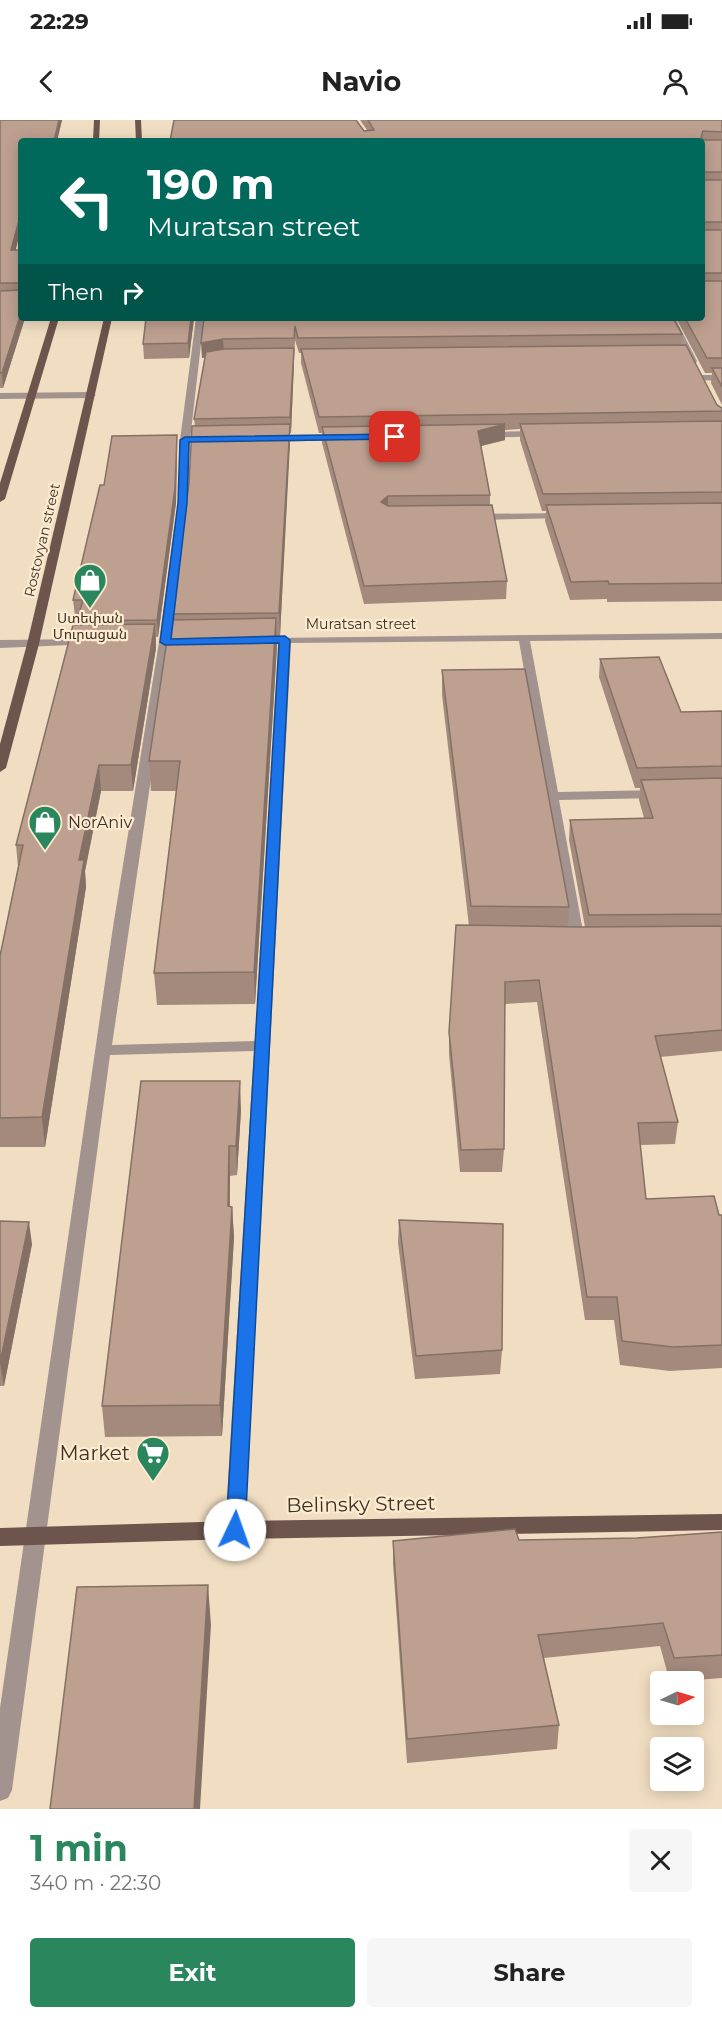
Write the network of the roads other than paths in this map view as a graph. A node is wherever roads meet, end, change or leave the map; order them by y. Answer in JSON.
{"nodes":[{"id":1,"x":97,"y":120,"type":"edge"},
{"id":2,"x":138,"y":120,"type":"edge"},
{"id":3,"x":96,"y":138,"type":"edge"},
{"id":4,"x":139,"y":138,"type":"edge"},
{"id":5,"x":54,"y":321,"type":"edge"},
{"id":6,"x":107,"y":321,"type":"edge"},
{"id":7,"x":200,"y":321,"type":"edge"},
{"id":8,"x":672,"y":321,"type":"edge"},
{"id":9,"x":677,"y":354,"type":"edge"},
{"id":10,"x":689,"y":354,"type":"junction"},
{"id":11,"x":702,"y":378,"type":"junction"},
{"id":12,"x":722,"y":378,"type":"edge"},
{"id":13,"x":707,"y":389,"type":"edge"},
{"id":14,"x":32,"y":395,"type":"junction"},
{"id":15,"x":91,"y":395,"type":"junction"},
{"id":16,"x":0,"y":396,"type":"edge"},
{"id":17,"x":555,"y":434,"type":"edge"},
{"id":18,"x":471,"y":435,"type":"edge"},
{"id":19,"x":351,"y":438,"type":"edge"},
{"id":20,"x":255,"y":439,"type":"edge"},
{"id":21,"x":0,"y":499,"type":"edge"},
{"id":22,"x":579,"y":516,"type":"edge"},
{"id":23,"x":459,"y":517,"type":"edge"},
{"id":24,"x":722,"y":636,"type":"edge"},
{"id":25,"x":524,"y":638,"type":"junction"},
{"id":26,"x":261,"y":640,"type":"edge"},
{"id":27,"x":285,"y":640,"type":"junction"},
{"id":28,"x":98,"y":642,"type":"edge"},
{"id":29,"x":0,"y":644,"type":"edge"},
{"id":30,"x":33,"y":644,"type":"junction"},
{"id":31,"x":0,"y":768,"type":"edge"},
{"id":32,"x":677,"y":793,"type":"edge"},
{"id":33,"x":552,"y":796,"type":"junction"},
{"id":34,"x":578,"y":942,"type":"edge"},
{"id":35,"x":262,"y":1046,"type":"junction"},
{"id":36,"x":105,"y":1050,"type":"junction"},
{"id":37,"x":722,"y":1522,"type":"edge"},
{"id":38,"x":235,"y":1530,"type":"junction"},
{"id":39,"x":36,"y":1536,"type":"junction"},
{"id":40,"x":0,"y":1537,"type":"edge"},
{"id":41,"x":0,"y":1790,"type":"edge"}],
"edges":[{"from":1,"to":3,"type":"main road"},
{"from":2,"to":4,"type":"main road"},
{"from":5,"to":14,"type":"main road"},
{"from":6,"to":15,"type":"main road","name":"Rostovyan street"},
{"from":7,"to":36,"type":"street"},
{"from":8,"to":10,"type":"street"},
{"from":9,"to":10,"type":"street"},
{"from":10,"to":11,"type":"street"},
{"from":11,"to":12,"type":"street"},
{"from":11,"to":13,"type":"street"},
{"from":14,"to":15,"type":"street"},
{"from":14,"to":16,"type":"street"},
{"from":14,"to":21,"type":"main road"},
{"from":15,"to":30,"type":"main road","name":"Rostovyan street"},
{"from":17,"to":18,"type":"street"},
{"from":19,"to":20,"type":"street"},
{"from":22,"to":23,"type":"street"},
{"from":24,"to":25,"type":"street","name":"Muratsan street"},
{"from":25,"to":27,"type":"street","name":"Muratsan street"},
{"from":25,"to":33,"type":"street"},
{"from":26,"to":27,"type":"street","name":"Muratsan street"},
{"from":27,"to":35,"type":"street"},
{"from":28,"to":30,"type":"street"},
{"from":29,"to":30,"type":"street"},
{"from":30,"to":31,"type":"main road","name":"Rostovyan street"},
{"from":32,"to":33,"type":"street"},
{"from":33,"to":34,"type":"street"},
{"from":35,"to":36,"type":"street"},
{"from":35,"to":38,"type":"street"},
{"from":36,"to":39,"type":"street"},
{"from":37,"to":38,"type":"main road","name":"Belinsky Street"},
{"from":38,"to":39,"type":"main road","name":"Belinsky Street"},
{"from":39,"to":40,"type":"main road","name":"Belinsky Street"},
{"from":39,"to":41,"type":"street"}]}
